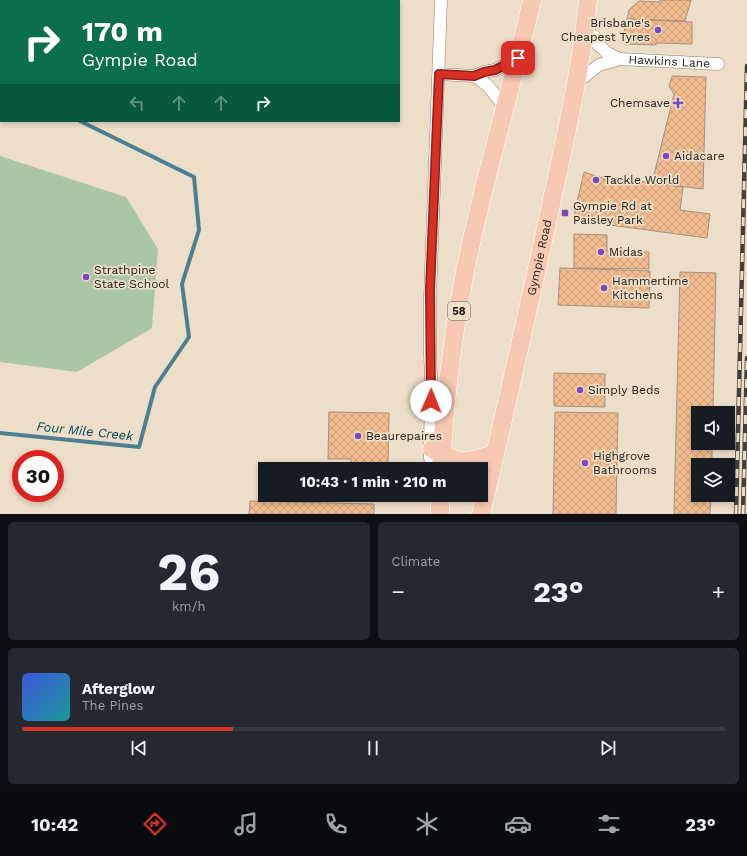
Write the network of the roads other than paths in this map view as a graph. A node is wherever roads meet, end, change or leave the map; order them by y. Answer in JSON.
{"nodes":[{"id":1,"x":442,"y":0,"type":"edge"},
{"id":2,"x":532,"y":0,"type":"edge"},
{"id":3,"x":588,"y":0,"type":"edge"},
{"id":4,"x":585,"y":30,"type":"junction"},
{"id":5,"x":518,"y":58,"type":"junction"},
{"id":6,"x":620,"y":59,"type":"junction"},
{"id":7,"x":718,"y":64,"type":"dead end"},
{"id":8,"x":439,"y":74,"type":"junction"},
{"id":9,"x":474,"y":76,"type":"junction"},
{"id":10,"x":577,"y":82,"type":"junction"},
{"id":11,"x":505,"y":106,"type":"junction"},
{"id":12,"x":495,"y":454,"type":"junction"},
{"id":13,"x":438,"y":460,"type":"edge"},
{"id":14,"x":440,"y":502,"type":"edge"},
{"id":15,"x":440,"y":514,"type":"edge"},
{"id":16,"x":481,"y":514,"type":"edge"}],
"edges":[{"from":1,"to":8,"type":"street"},
{"from":2,"to":5,"type":"highway","number":"58"},
{"from":3,"to":4,"type":"highway","name":"Gympie Road"},
{"from":4,"to":6,"type":"street","name":"Hawkins Lane"},
{"from":4,"to":10,"type":"highway","name":"Gympie Road"},
{"from":5,"to":9,"type":"street"},
{"from":5,"to":11,"type":"highway","number":"58"},
{"from":6,"to":7,"type":"street","name":"Hawkins Lane"},
{"from":6,"to":10,"type":"street","name":"Hawkins Lane"},
{"from":8,"to":9,"type":"street"},
{"from":8,"to":13,"type":"street"},
{"from":9,"to":11,"type":"street"},
{"from":10,"to":12,"type":"highway","name":"Gympie Road"},
{"from":11,"to":13,"type":"highway","number":"58"},
{"from":12,"to":13,"type":"highway"},
{"from":12,"to":16,"type":"highway","name":"Gympie Road"},
{"from":14,"to":15,"type":"highway"}]}
